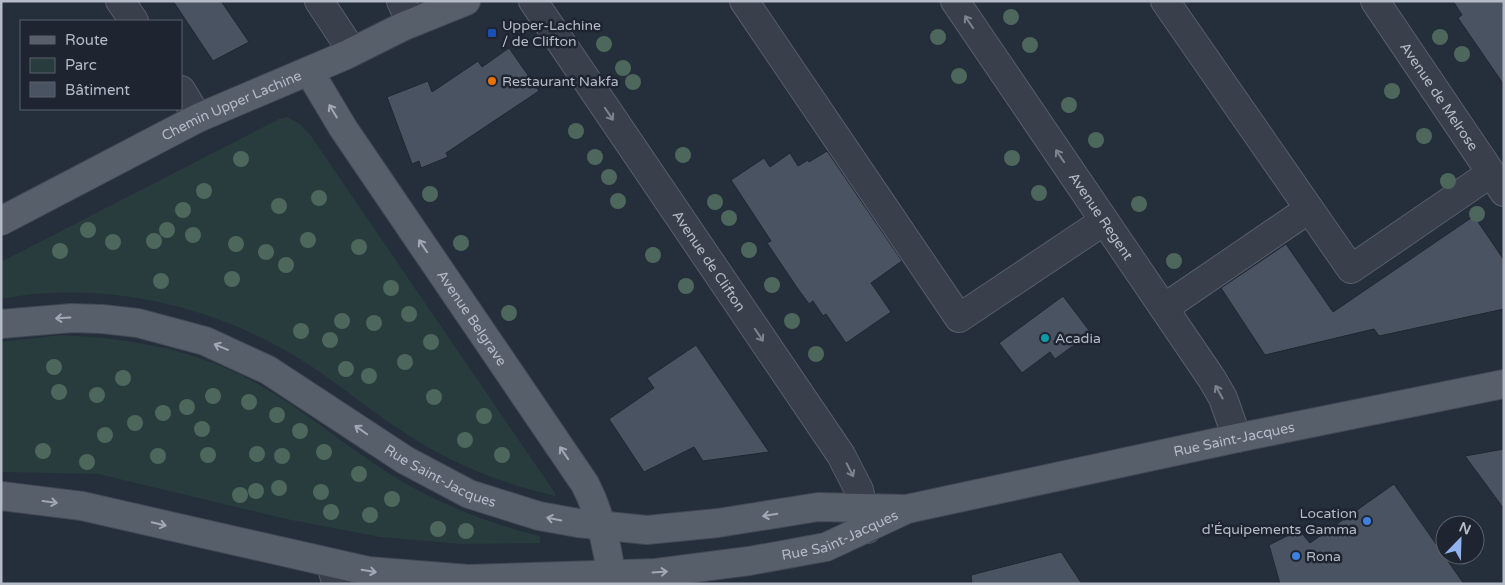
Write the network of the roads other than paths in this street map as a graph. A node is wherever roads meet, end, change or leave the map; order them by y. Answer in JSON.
{"nodes":[{"id":1,"x":120,"y":1,"type":"edge"},
{"id":2,"x":319,"y":1,"type":"edge"},
{"id":3,"x":466,"y":1,"type":"edge"},
{"id":4,"x":533,"y":1,"type":"edge"},
{"id":5,"x":744,"y":1,"type":"edge"},
{"id":6,"x":955,"y":1,"type":"edge"},
{"id":7,"x":1165,"y":1,"type":"edge"},
{"id":8,"x":1375,"y":1,"type":"edge"},
{"id":9,"x":406,"y":12,"type":"edge"},
{"id":10,"x":133,"y":20,"type":"edge"},
{"id":11,"x":352,"y":51,"type":"junction"},
{"id":12,"x":308,"y":71,"type":"junction"},
{"id":13,"x":182,"y":92,"type":"edge"},
{"id":14,"x":198,"y":118,"type":"junction"},
{"id":15,"x":1497,"y":182,"type":"edge"},
{"id":16,"x":1309,"y":208,"type":"junction"},
{"id":17,"x":1,"y":221,"type":"edge"},
{"id":18,"x":1104,"y":221,"type":"junction"},
{"id":19,"x":1164,"y":308,"type":"junction"},
{"id":20,"x":1,"y":324,"type":"edge"},
{"id":21,"x":1504,"y":384,"type":"edge"},
{"id":22,"x":1237,"y":438,"type":"junction"},
{"id":23,"x":1,"y":496,"type":"edge"},
{"id":24,"x":865,"y":518,"type":"junction"},
{"id":25,"x":602,"y":526,"type":"junction"},
{"id":26,"x":333,"y":574,"type":"edge"},
{"id":27,"x":611,"y":575,"type":"junction"}],
"edges":[{"from":1,"to":10,"type":"street"},
{"from":2,"to":11,"type":"street"},
{"from":3,"to":9,"type":"main road","name":"Chemin Upper Lachine"},
{"from":4,"to":24,"type":"street","name":"Avenue de Clifton","one_way":true},
{"from":5,"to":18,"type":"street"},
{"from":18,"to":6,"type":"street","name":"Avenue Regent","one_way":true},
{"from":7,"to":16,"type":"street"},
{"from":8,"to":15,"type":"street","name":"Avenue de Melrose"},
{"from":9,"to":11,"type":"main road","name":"Chemin Upper Lachine"},
{"from":11,"to":12,"type":"main road","name":"Chemin Upper Lachine"},
{"from":12,"to":14,"type":"main road","name":"Chemin Upper Lachine"},
{"from":25,"to":12,"type":"main road","name":"Avenue Belgrave","one_way":true},
{"from":13,"to":14,"type":"street"},
{"from":14,"to":17,"type":"main road","name":"Chemin Upper Lachine"},
{"from":15,"to":16,"type":"street"},
{"from":16,"to":19,"type":"street"},
{"from":18,"to":19,"type":"street","name":"Avenue Regent"},
{"from":22,"to":19,"type":"street","name":"Avenue Regent","one_way":true},
{"from":25,"to":20,"type":"main road","name":"Rue Saint-Jacques","one_way":true},
{"from":21,"to":22,"type":"main road","name":"Rue Saint-Jacques"},
{"from":22,"to":24,"type":"main road","name":"Rue Saint-Jacques"},
{"from":23,"to":26,"type":"main road","name":"Rue Saint-Jacques","one_way":true},
{"from":24,"to":25,"type":"main road","name":"Rue Saint-Jacques","one_way":true},
{"from":27,"to":24,"type":"main road","name":"Rue Saint-Jacques","one_way":true},
{"from":25,"to":27,"type":"main road","name":"Avenue Belgrave"},
{"from":26,"to":27,"type":"main road","name":"Rue Saint-Jacques","one_way":true}]}
